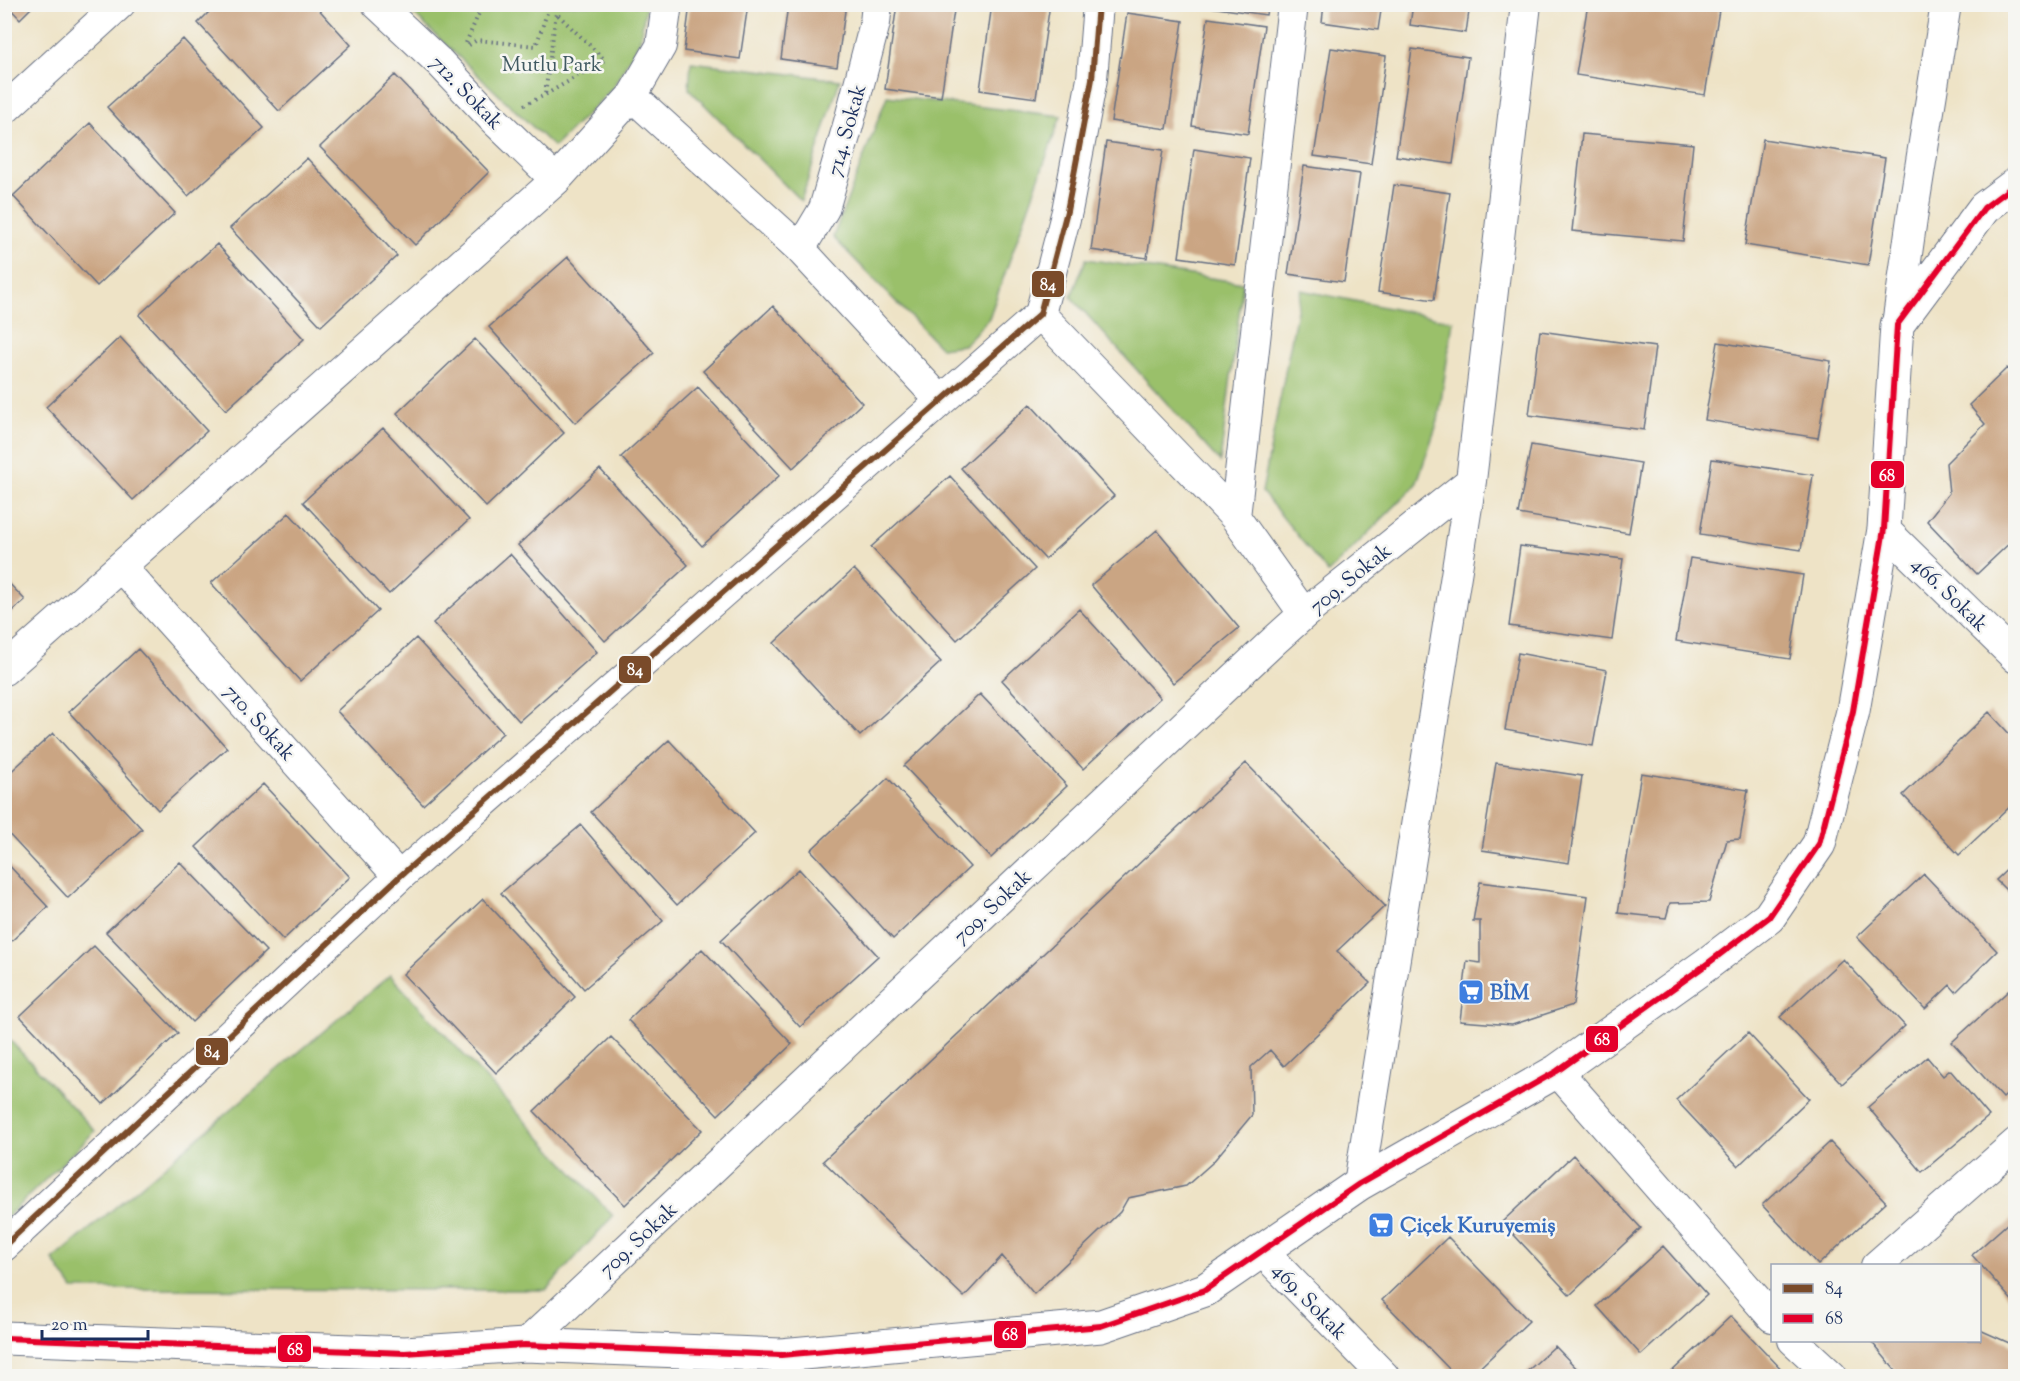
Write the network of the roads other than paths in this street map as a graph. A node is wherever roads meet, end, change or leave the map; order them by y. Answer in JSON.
{"nodes":[{"id":1,"x":120,"y":4,"type":"edge"},
{"id":2,"x":377,"y":4,"type":"edge"},
{"id":3,"x":667,"y":4,"type":"edge"},
{"id":4,"x":877,"y":4,"type":"edge"},
{"id":5,"x":1098,"y":4,"type":"edge"},
{"id":6,"x":1293,"y":4,"type":"edge"},
{"id":7,"x":1526,"y":4,"type":"edge"},
{"id":8,"x":1946,"y":4,"type":"edge"},
{"id":9,"x":632,"y":96,"type":"junction"},
{"id":10,"x":4,"y":110,"type":"edge"},
{"id":11,"x":556,"y":180,"type":"junction"},
{"id":12,"x":2016,"y":184,"type":"edge"},
{"id":13,"x":800,"y":249,"type":"junction"},
{"id":14,"x":1040,"y":314,"type":"junction"},
{"id":15,"x":1897,"y":325,"type":"junction"},
{"id":16,"x":940,"y":400,"type":"junction"},
{"id":17,"x":1471,"y":482,"type":"junction"},
{"id":18,"x":1235,"y":517,"type":"junction"},
{"id":19,"x":1884,"y":529,"type":"junction"},
{"id":20,"x":121,"y":567,"type":"junction"},
{"id":21,"x":1304,"y":614,"type":"junction"},
{"id":22,"x":2016,"y":658,"type":"edge"},
{"id":23,"x":4,"y":670,"type":"edge"},
{"id":24,"x":399,"y":877,"type":"junction"},
{"id":25,"x":1557,"y":1071,"type":"junction"},
{"id":26,"x":2016,"y":1143,"type":"edge"},
{"id":27,"x":1359,"y":1184,"type":"junction"},
{"id":28,"x":4,"y":1246,"type":"edge"},
{"id":29,"x":1262,"y":1251,"type":"junction"},
{"id":30,"x":1878,"y":1264,"type":"edge"},
{"id":31,"x":1771,"y":1315,"type":"edge"},
{"id":32,"x":4,"y":1338,"type":"edge"},
{"id":33,"x":1794,"y":1342,"type":"edge"},
{"id":34,"x":525,"y":1345,"type":"junction"},
{"id":35,"x":416,"y":1365,"type":"edge"},
{"id":36,"x":1384,"y":1377,"type":"edge"},
{"id":37,"x":1832,"y":1377,"type":"edge"}],
"edges":[{"from":1,"to":10,"type":"street"},
{"from":2,"to":11,"type":"street","name":"712. Sokak"},
{"from":3,"to":9,"type":"street"},
{"from":4,"to":13,"type":"street","name":"714. Sokak"},
{"from":5,"to":14,"type":"street"},
{"from":6,"to":18,"type":"street"},
{"from":7,"to":17,"type":"street"},
{"from":8,"to":15,"type":"street"},
{"from":9,"to":11,"type":"street"},
{"from":9,"to":13,"type":"street"},
{"from":11,"to":20,"type":"street"},
{"from":12,"to":15,"type":"street"},
{"from":13,"to":16,"type":"street"},
{"from":14,"to":16,"type":"street"},
{"from":14,"to":18,"type":"street"},
{"from":15,"to":19,"type":"street"},
{"from":16,"to":24,"type":"street"},
{"from":17,"to":21,"type":"street","name":"709. Sokak"},
{"from":17,"to":27,"type":"street"},
{"from":18,"to":21,"type":"street"},
{"from":19,"to":22,"type":"street","name":"466. Sokak"},
{"from":19,"to":25,"type":"street"},
{"from":20,"to":23,"type":"street"},
{"from":20,"to":24,"type":"street","name":"710. Sokak"},
{"from":21,"to":34,"type":"street","name":"709. Sokak"},
{"from":24,"to":28,"type":"street"},
{"from":25,"to":27,"type":"street"},
{"from":25,"to":31,"type":"street"},
{"from":26,"to":30,"type":"street"},
{"from":27,"to":29,"type":"street"},
{"from":29,"to":34,"type":"street"},
{"from":29,"to":36,"type":"street","name":"469. Sokak"},
{"from":32,"to":35,"type":"street"},
{"from":33,"to":37,"type":"street"},
{"from":34,"to":35,"type":"street"}]}
